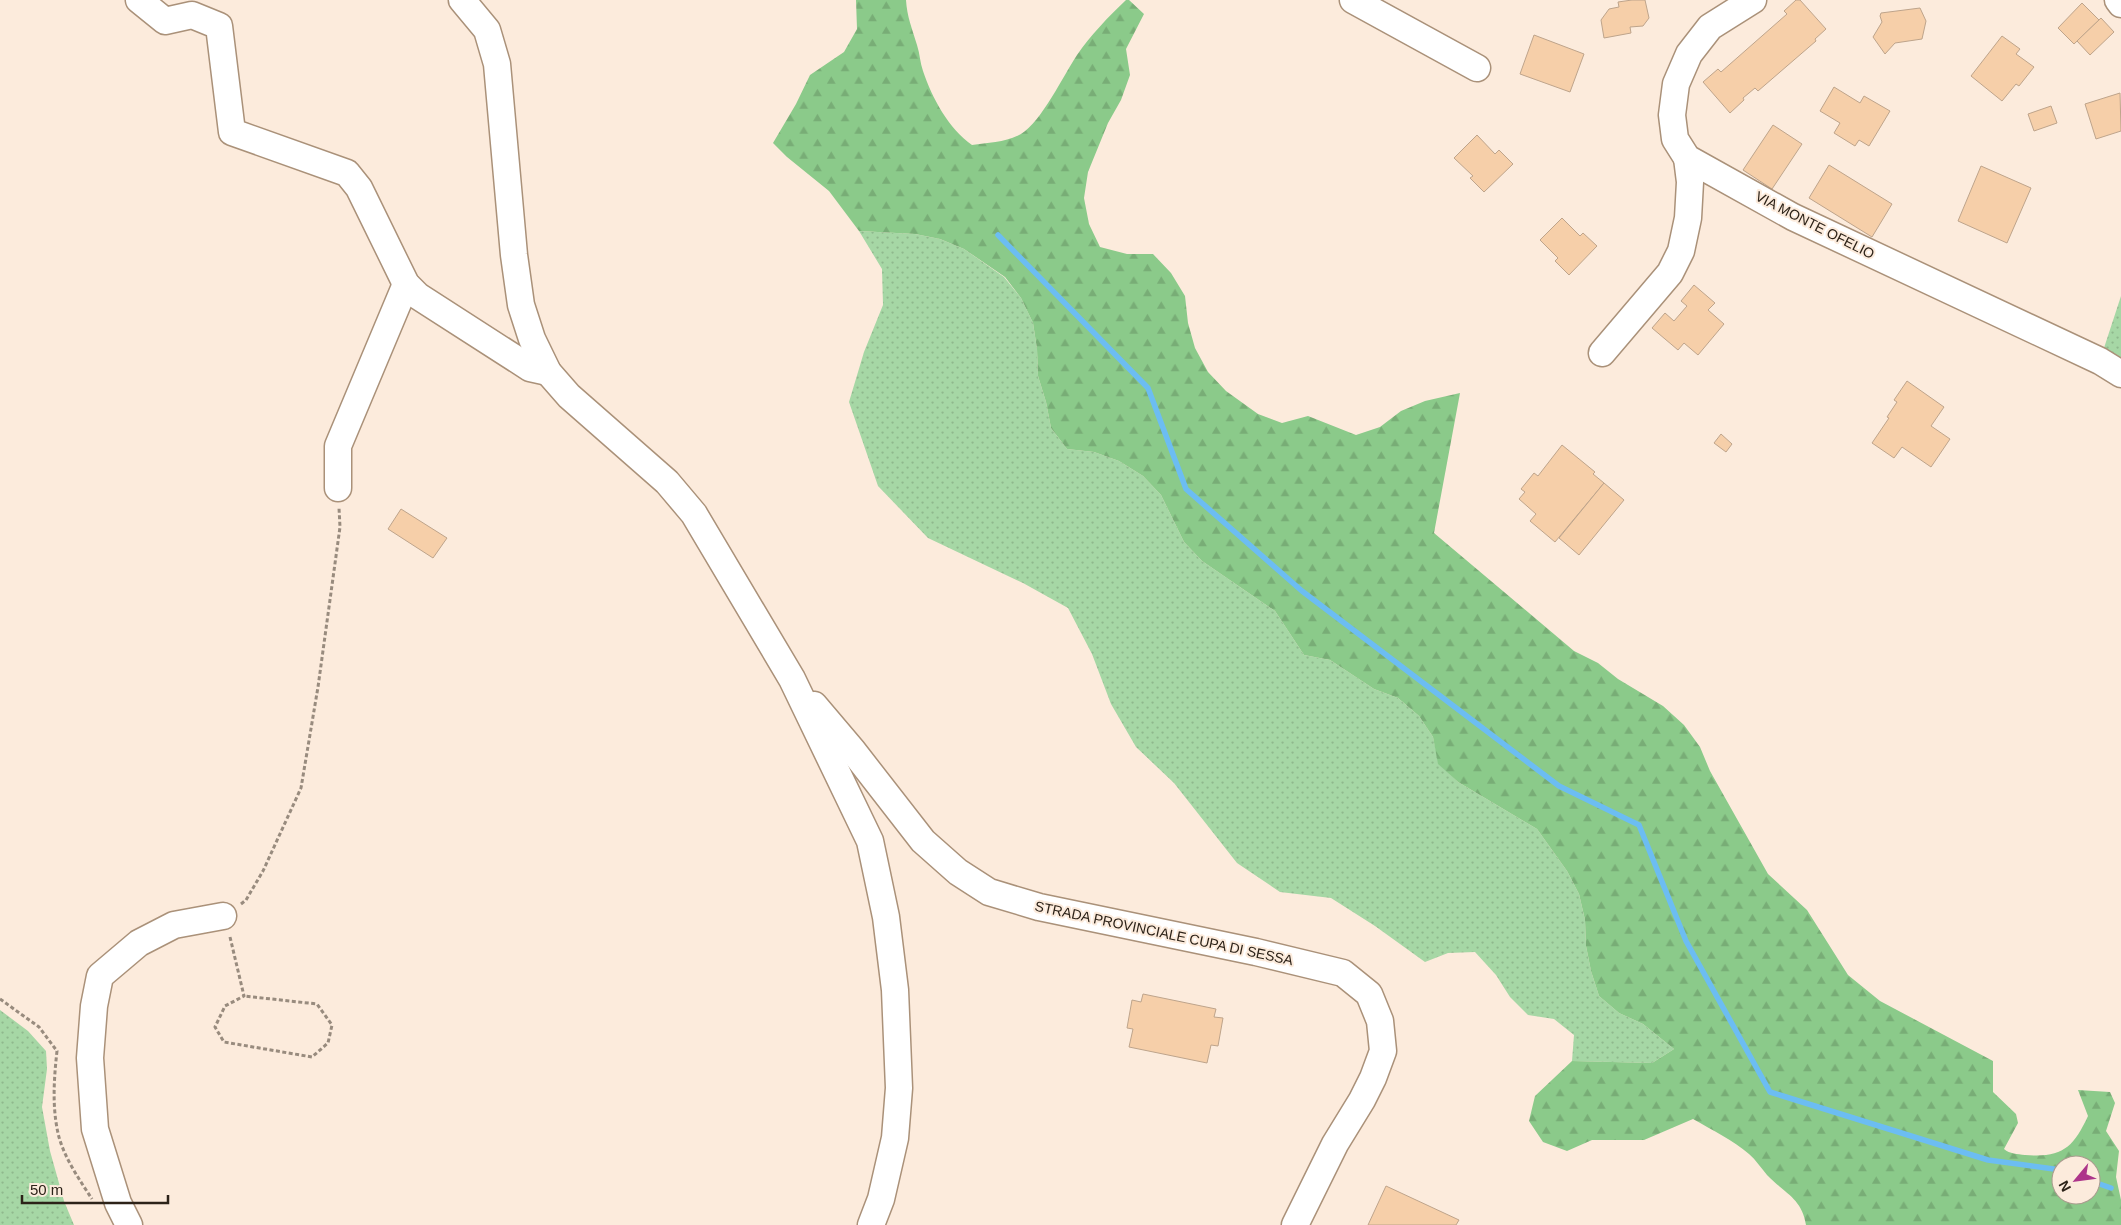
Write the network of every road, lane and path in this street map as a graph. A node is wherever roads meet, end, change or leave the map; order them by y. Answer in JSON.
{"nodes":[{"id":1,"x":139,"y":0,"type":"edge"},
{"id":2,"x":462,"y":0,"type":"edge"},
{"id":3,"x":1354,"y":0,"type":"edge"},
{"id":4,"x":1753,"y":0,"type":"edge"},
{"id":5,"x":2118,"y":0,"type":"edge"},
{"id":6,"x":2121,"y":4,"type":"edge"},
{"id":7,"x":1477,"y":68,"type":"dead end"},
{"id":8,"x":1687,"y":158,"type":"junction"},
{"id":9,"x":406,"y":284,"type":"junction"},
{"id":10,"x":1602,"y":353,"type":"dead end"},
{"id":11,"x":548,"y":372,"type":"junction"},
{"id":12,"x":2121,"y":374,"type":"edge"},
{"id":13,"x":338,"y":488,"type":"joint"},
{"id":14,"x":792,"y":678,"type":"junction"},
{"id":15,"x":223,"y":916,"type":"junction"},
{"id":16,"x":244,"y":996,"type":"junction"},
{"id":17,"x":0,"y":999,"type":"edge"},
{"id":18,"x":93,"y":1202,"type":"dead end"},
{"id":19,"x":129,"y":1225,"type":"edge"},
{"id":20,"x":871,"y":1225,"type":"edge"},
{"id":21,"x":1295,"y":1225,"type":"edge"}],
"edges":[{"from":1,"to":9,"type":"street"},
{"from":2,"to":11,"type":"street"},
{"from":3,"to":7,"type":"street"},
{"from":4,"to":8,"type":"street"},
{"from":5,"to":6,"type":"street"},
{"from":8,"to":10,"type":"street"},
{"from":8,"to":12,"type":"street","name":"VIA MONTE OFELIO"},
{"from":9,"to":11,"type":"street"},
{"from":9,"to":13,"type":"street"},
{"from":11,"to":14,"type":"street"},
{"from":13,"to":15,"type":"path"},
{"from":14,"to":20,"type":"street"},
{"from":14,"to":21,"type":"street","name":"STRADA PROVINCIALE CUPA DI SESSA"},
{"from":15,"to":16,"type":"path"},
{"from":15,"to":19,"type":"street"},
{"from":16,"to":16,"type":"path"},
{"from":17,"to":18,"type":"path"}]}
